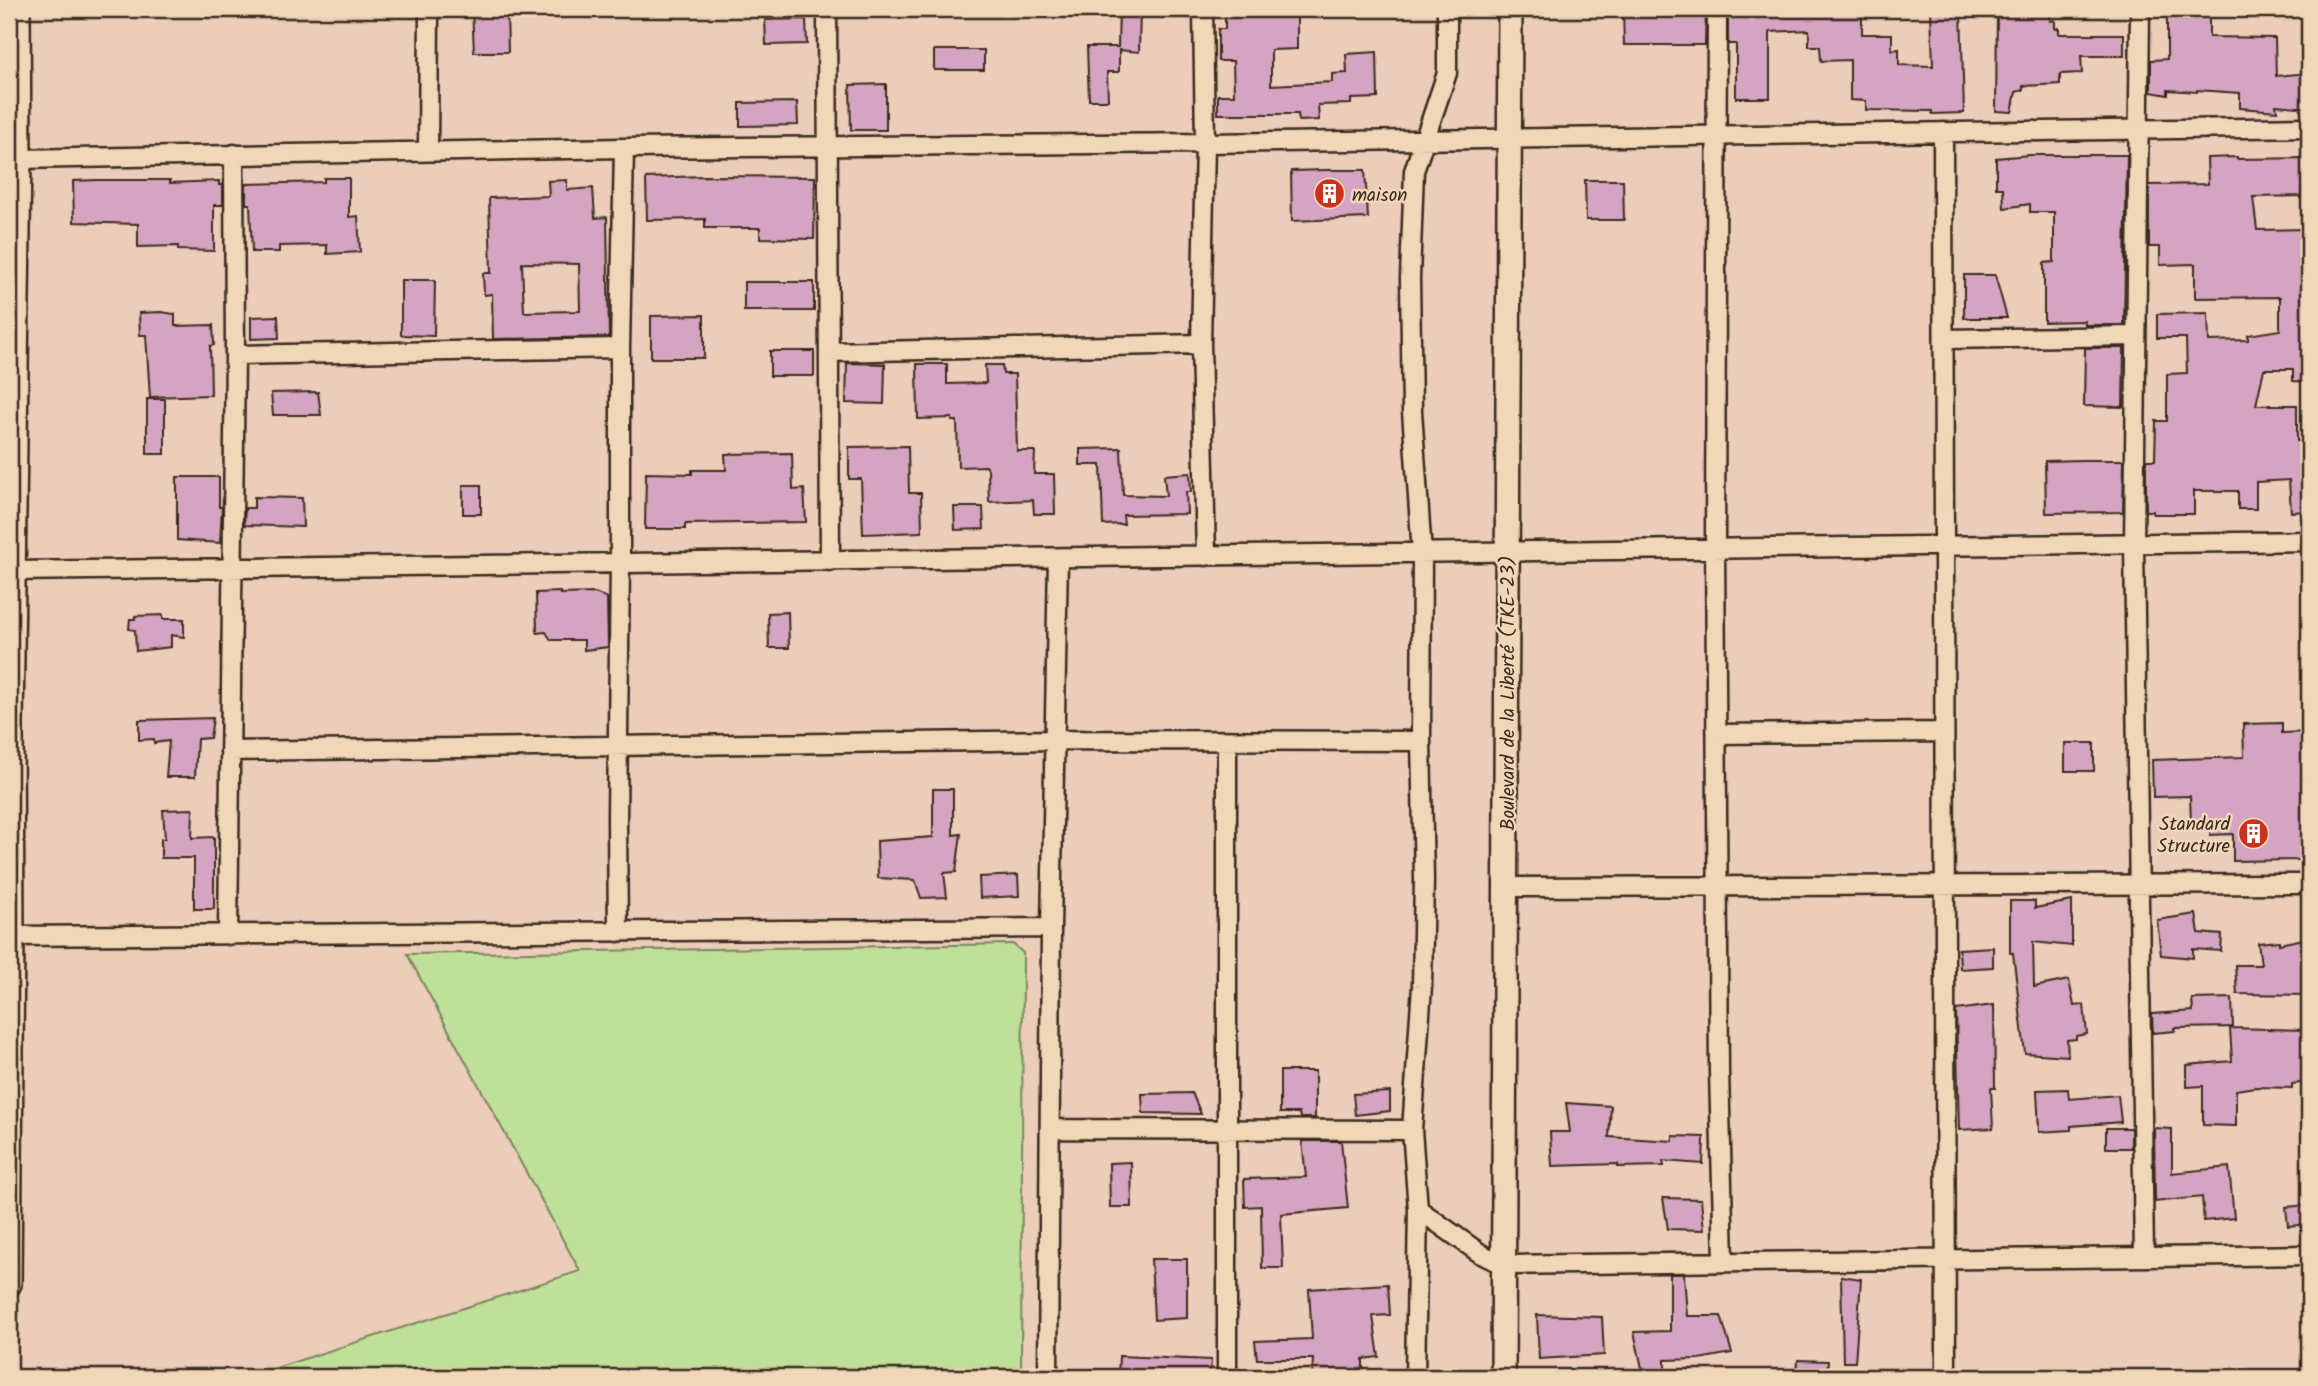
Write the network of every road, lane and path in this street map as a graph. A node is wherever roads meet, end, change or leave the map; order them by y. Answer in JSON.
{"nodes":[{"id":1,"x":429,"y":9,"type":"edge"},
{"id":2,"x":827,"y":9,"type":"edge"},
{"id":3,"x":1203,"y":9,"type":"edge"},
{"id":4,"x":1447,"y":9,"type":"edge"},
{"id":5,"x":1510,"y":9,"type":"edge"},
{"id":6,"x":1717,"y":9,"type":"edge"},
{"id":7,"x":2140,"y":9,"type":"edge"},
{"id":8,"x":15,"y":11,"type":"edge"},
{"id":9,"x":2309,"y":127,"type":"edge"},
{"id":10,"x":2138,"y":129,"type":"junction"},
{"id":11,"x":1943,"y":132,"type":"junction"},
{"id":12,"x":1715,"y":135,"type":"junction"},
{"id":13,"x":1509,"y":137,"type":"junction"},
{"id":14,"x":1425,"y":138,"type":"junction"},
{"id":15,"x":1205,"y":143,"type":"junction"},
{"id":16,"x":828,"y":146,"type":"junction"},
{"id":17,"x":624,"y":148,"type":"junction"},
{"id":18,"x":428,"y":151,"type":"junction"},
{"id":19,"x":234,"y":154,"type":"junction"},
{"id":20,"x":19,"y":159,"type":"junction"},
{"id":21,"x":14,"y":232,"type":"edge"},
{"id":22,"x":2136,"y":336,"type":"junction"},
{"id":23,"x":1944,"y":339,"type":"junction"},
{"id":24,"x":1201,"y":344,"type":"junction"},
{"id":25,"x":620,"y":348,"type":"junction"},
{"id":26,"x":829,"y":352,"type":"junction"},
{"id":27,"x":235,"y":355,"type":"junction"},
{"id":28,"x":2309,"y":541,"type":"edge"},
{"id":29,"x":2134,"y":544,"type":"junction"},
{"id":30,"x":1945,"y":547,"type":"junction"},
{"id":31,"x":1715,"y":549,"type":"junction"},
{"id":32,"x":1507,"y":553,"type":"junction"},
{"id":33,"x":1422,"y":554,"type":"junction"},
{"id":34,"x":1206,"y":556,"type":"junction"},
{"id":35,"x":1058,"y":558,"type":"junction"},
{"id":36,"x":830,"y":561,"type":"junction"},
{"id":37,"x":621,"y":564,"type":"junction"},
{"id":38,"x":232,"y":569,"type":"junction"},
{"id":39,"x":13,"y":571,"type":"junction"},
{"id":40,"x":10,"y":724,"type":"edge"},
{"id":41,"x":1944,"y":732,"type":"junction"},
{"id":42,"x":1717,"y":734,"type":"junction"},
{"id":43,"x":1055,"y":740,"type":"junction"},
{"id":44,"x":1227,"y":741,"type":"junction"},
{"id":45,"x":1421,"y":741,"type":"junction"},
{"id":46,"x":617,"y":746,"type":"junction"},
{"id":47,"x":230,"y":751,"type":"junction"},
{"id":48,"x":2140,"y":884,"type":"junction"},
{"id":49,"x":2309,"y":884,"type":"edge"},
{"id":50,"x":1944,"y":885,"type":"junction"},
{"id":51,"x":1718,"y":886,"type":"junction"},
{"id":52,"x":1506,"y":887,"type":"junction"},
{"id":53,"x":1051,"y":928,"type":"junction"},
{"id":54,"x":618,"y":932,"type":"junction"},
{"id":55,"x":228,"y":935,"type":"junction"},
{"id":56,"x":12,"y":936,"type":"junction"},
{"id":57,"x":10,"y":1004,"type":"edge"},
{"id":58,"x":1050,"y":1129,"type":"junction"},
{"id":59,"x":1412,"y":1130,"type":"junction"},
{"id":60,"x":1228,"y":1131,"type":"junction"},
{"id":61,"x":1418,"y":1209,"type":"junction"},
{"id":62,"x":2144,"y":1255,"type":"junction"},
{"id":63,"x":2309,"y":1255,"type":"edge"},
{"id":64,"x":1945,"y":1258,"type":"junction"},
{"id":65,"x":1724,"y":1261,"type":"junction"},
{"id":66,"x":1504,"y":1265,"type":"junction"},
{"id":67,"x":9,"y":1284,"type":"edge"},
{"id":68,"x":1048,"y":1377,"type":"edge"},
{"id":69,"x":1227,"y":1377,"type":"edge"},
{"id":70,"x":1415,"y":1377,"type":"edge"},
{"id":71,"x":1503,"y":1377,"type":"edge"},
{"id":72,"x":1946,"y":1377,"type":"edge"}],
"edges":[{"from":1,"to":18,"type":"street"},
{"from":2,"to":16,"type":"street"},
{"from":3,"to":15,"type":"street"},
{"from":4,"to":14,"type":"street"},
{"from":5,"to":13,"type":"street","name":"Boulevard de la Liberté (TKE-23)"},
{"from":6,"to":12,"type":"street"},
{"from":7,"to":10,"type":"street"},
{"from":8,"to":20,"type":"street"},
{"from":9,"to":10,"type":"street"},
{"from":10,"to":11,"type":"street"},
{"from":10,"to":22,"type":"street"},
{"from":11,"to":12,"type":"street"},
{"from":11,"to":23,"type":"street"},
{"from":12,"to":13,"type":"street"},
{"from":12,"to":31,"type":"street"},
{"from":13,"to":14,"type":"street"},
{"from":13,"to":32,"type":"street","name":"Boulevard de la Liberté (TKE-23)"},
{"from":14,"to":15,"type":"street"},
{"from":14,"to":33,"type":"street"},
{"from":15,"to":16,"type":"street"},
{"from":15,"to":24,"type":"street"},
{"from":16,"to":17,"type":"street"},
{"from":16,"to":26,"type":"street"},
{"from":17,"to":18,"type":"street"},
{"from":17,"to":25,"type":"street"},
{"from":18,"to":19,"type":"street"},
{"from":19,"to":20,"type":"street"},
{"from":19,"to":27,"type":"street"},
{"from":20,"to":21,"type":"street"},
{"from":21,"to":39,"type":"street"},
{"from":22,"to":23,"type":"street"},
{"from":22,"to":29,"type":"street"},
{"from":23,"to":30,"type":"street"},
{"from":24,"to":26,"type":"street"},
{"from":24,"to":34,"type":"street"},
{"from":25,"to":27,"type":"street"},
{"from":25,"to":37,"type":"street"},
{"from":26,"to":36,"type":"street"},
{"from":27,"to":38,"type":"street"},
{"from":28,"to":29,"type":"street"},
{"from":29,"to":30,"type":"street"},
{"from":29,"to":48,"type":"street"},
{"from":30,"to":31,"type":"street"},
{"from":30,"to":41,"type":"street"},
{"from":31,"to":32,"type":"street"},
{"from":31,"to":42,"type":"street"},
{"from":32,"to":33,"type":"street"},
{"from":32,"to":52,"type":"street","name":"Boulevard de la Liberté (TKE-23)"},
{"from":33,"to":34,"type":"street"},
{"from":33,"to":45,"type":"street"},
{"from":34,"to":35,"type":"street"},
{"from":35,"to":36,"type":"street"},
{"from":35,"to":43,"type":"street"},
{"from":36,"to":37,"type":"street"},
{"from":37,"to":38,"type":"street"},
{"from":37,"to":46,"type":"street"},
{"from":38,"to":39,"type":"street"},
{"from":38,"to":47,"type":"street"},
{"from":39,"to":40,"type":"street"},
{"from":40,"to":56,"type":"street"},
{"from":41,"to":42,"type":"street"},
{"from":41,"to":50,"type":"street"},
{"from":42,"to":51,"type":"street"},
{"from":43,"to":44,"type":"street"},
{"from":43,"to":46,"type":"street"},
{"from":43,"to":53,"type":"street"},
{"from":44,"to":45,"type":"street"},
{"from":44,"to":60,"type":"street"},
{"from":45,"to":59,"type":"street"},
{"from":46,"to":47,"type":"street"},
{"from":46,"to":54,"type":"street"},
{"from":47,"to":55,"type":"street"},
{"from":48,"to":49,"type":"street"},
{"from":48,"to":50,"type":"street"},
{"from":48,"to":62,"type":"street"},
{"from":50,"to":51,"type":"street"},
{"from":50,"to":64,"type":"street"},
{"from":51,"to":52,"type":"street"},
{"from":51,"to":65,"type":"street"},
{"from":52,"to":66,"type":"street","name":"Boulevard de la Liberté (TKE-23)"},
{"from":53,"to":54,"type":"street"},
{"from":53,"to":58,"type":"street"},
{"from":54,"to":55,"type":"street"},
{"from":55,"to":56,"type":"street"},
{"from":56,"to":57,"type":"street"},
{"from":57,"to":67,"type":"street"},
{"from":58,"to":60,"type":"street"},
{"from":58,"to":68,"type":"street"},
{"from":59,"to":60,"type":"street"},
{"from":59,"to":61,"type":"street"},
{"from":60,"to":69,"type":"street"},
{"from":61,"to":66,"type":"street"},
{"from":61,"to":70,"type":"street"},
{"from":62,"to":63,"type":"street"},
{"from":62,"to":64,"type":"street"},
{"from":64,"to":65,"type":"street"},
{"from":64,"to":72,"type":"street"},
{"from":65,"to":66,"type":"street"},
{"from":66,"to":71,"type":"street","name":"Boulevard de la Liberté (TKE-23)"}]}
